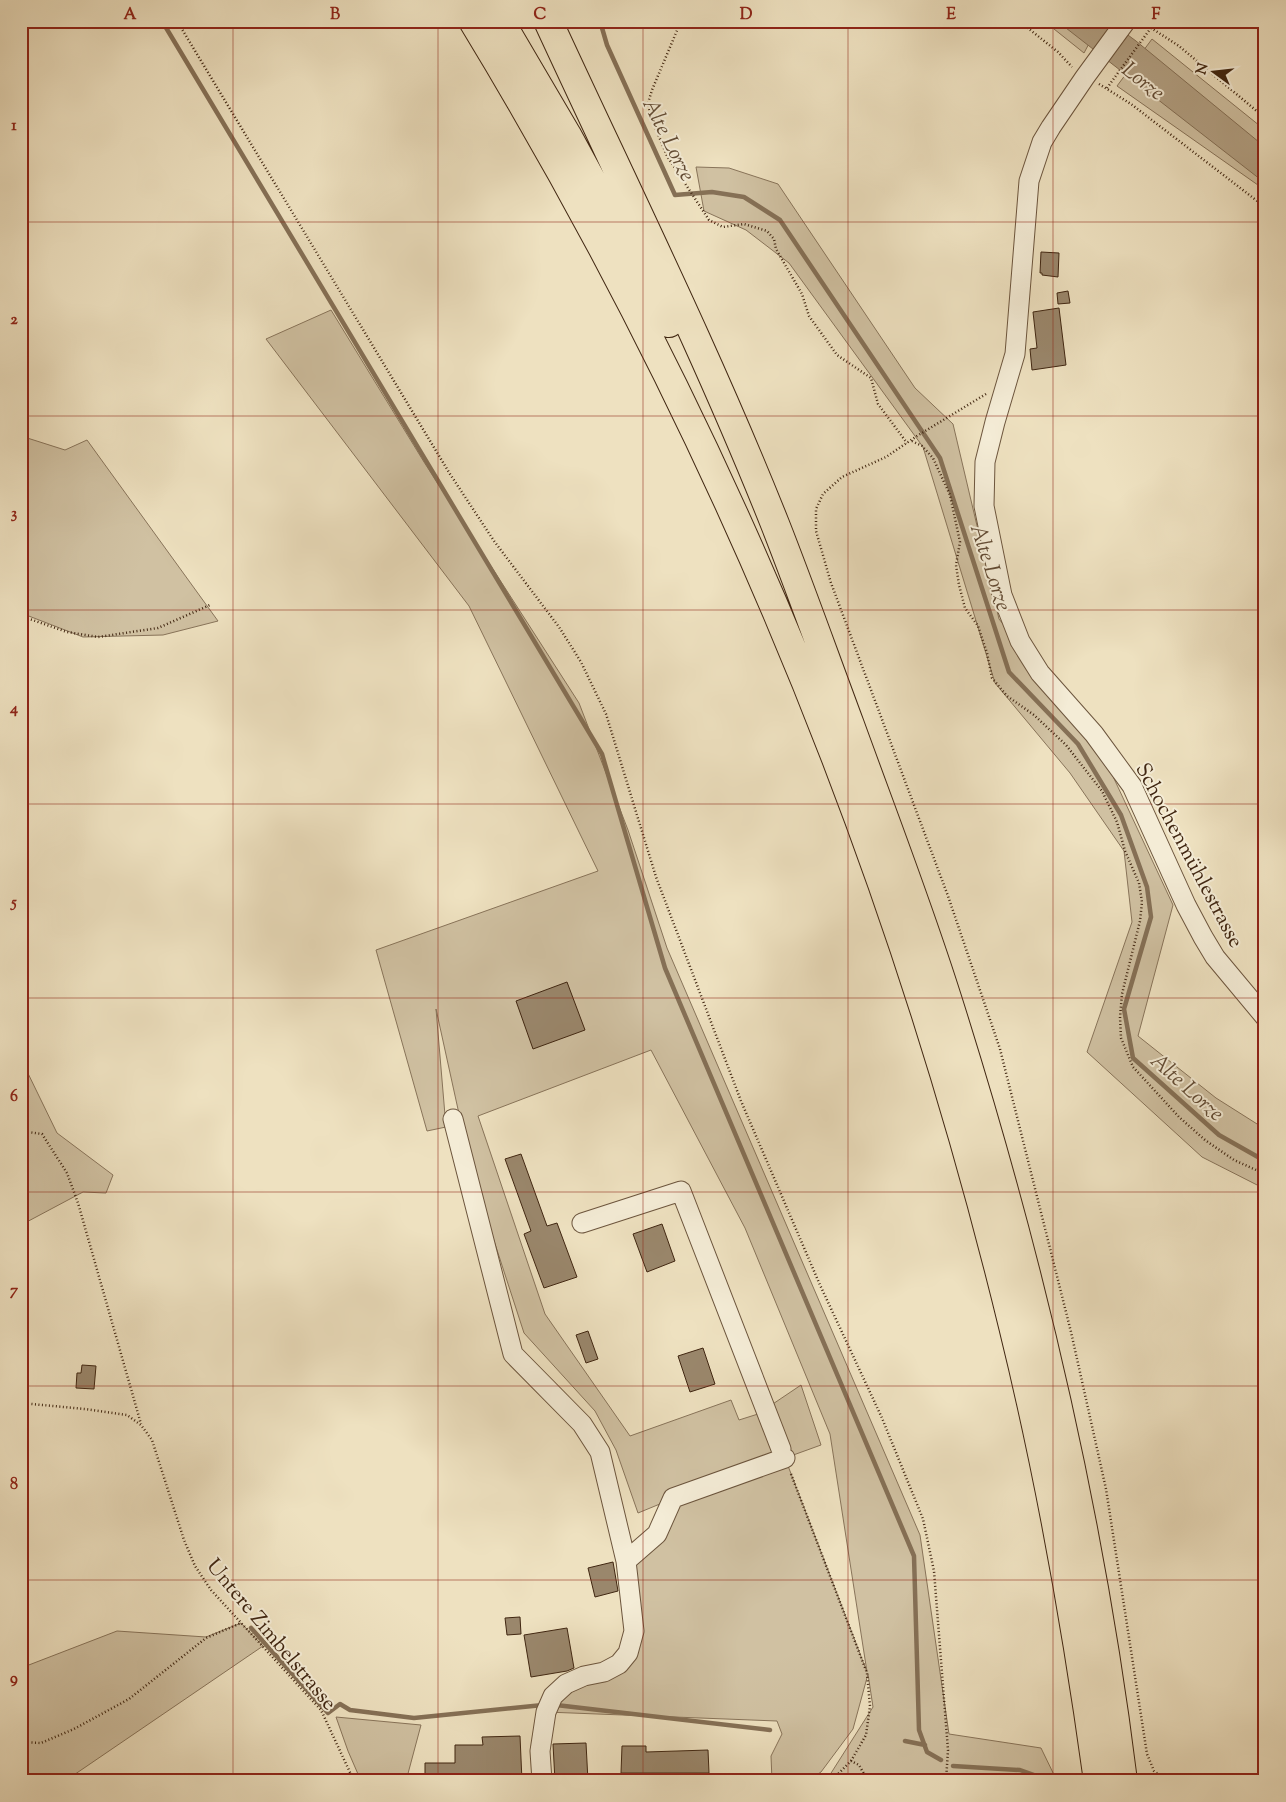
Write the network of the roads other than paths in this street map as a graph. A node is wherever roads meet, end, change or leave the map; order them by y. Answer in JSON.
{"nodes":[{"id":1,"x":473,"y":21,"type":"edge"},
{"id":2,"x":500,"y":21,"type":"edge"},
{"id":3,"x":548,"y":21,"type":"edge"},
{"id":4,"x":1125,"y":24,"type":"edge"},
{"id":5,"x":852,"y":730,"type":"junction"},
{"id":6,"x":1265,"y":1017,"type":"edge"},
{"id":7,"x":453,"y":1119,"type":"dead end"},
{"id":8,"x":582,"y":1223,"type":"dead end"},
{"id":9,"x":626,"y":1561,"type":"junction"},
{"id":10,"x":542,"y":1781,"type":"edge"},
{"id":11,"x":1098,"y":1781,"type":"edge"},
{"id":12,"x":1123,"y":1781,"type":"edge"}],
"edges":[{"from":1,"to":11,"type":"highway"},
{"from":2,"to":5,"type":"highway"},
{"from":3,"to":5,"type":"highway"},
{"from":4,"to":6,"type":"street","name":"Schochenmühlestrasse"},
{"from":5,"to":12,"type":"highway"},
{"from":7,"to":9,"type":"street"},
{"from":8,"to":9,"type":"street"},
{"from":9,"to":10,"type":"street"}]}
